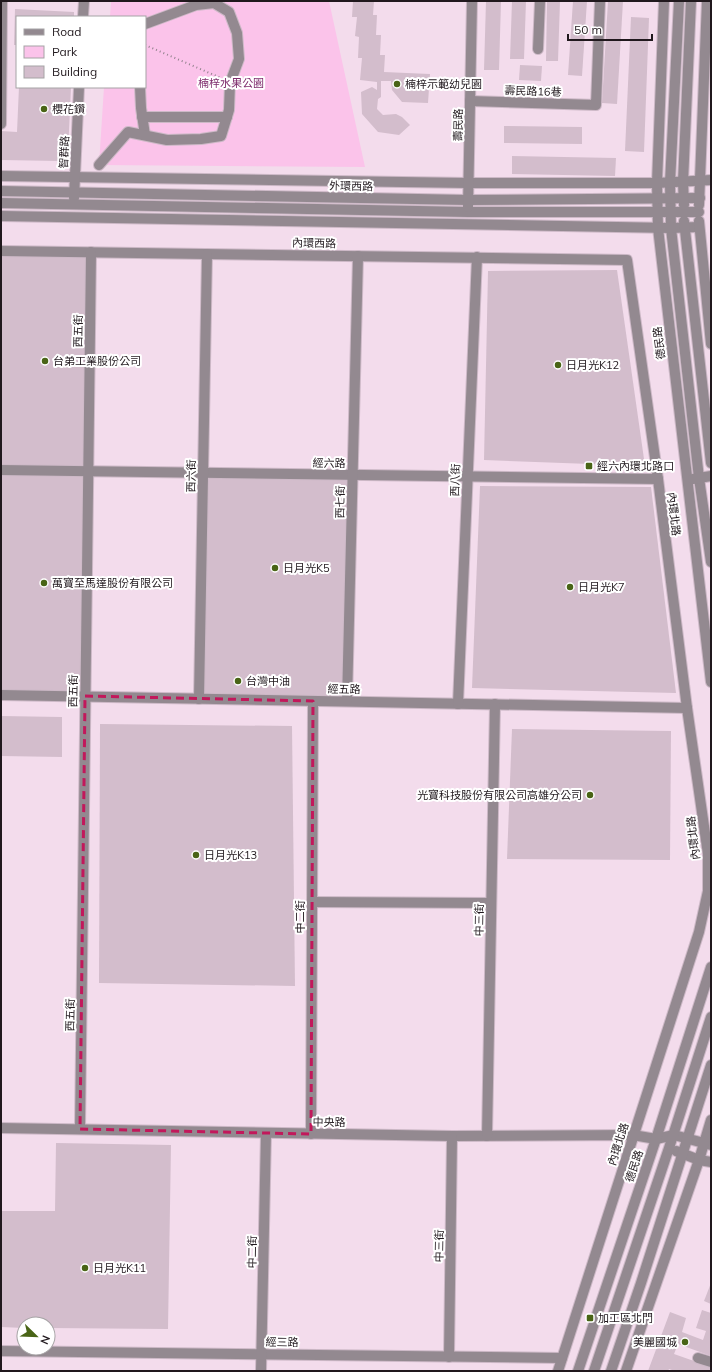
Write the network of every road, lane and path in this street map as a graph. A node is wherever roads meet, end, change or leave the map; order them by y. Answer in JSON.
{"nodes":[{"id":1,"x":2,"y":1,"type":"edge"},
{"id":2,"x":84,"y":1,"type":"edge"},
{"id":3,"x":472,"y":1,"type":"edge"},
{"id":4,"x":540,"y":1,"type":"edge"},
{"id":5,"x":600,"y":1,"type":"edge"},
{"id":6,"x":664,"y":1,"type":"edge"},
{"id":7,"x":679,"y":1,"type":"edge"},
{"id":8,"x":692,"y":1,"type":"edge"},
{"id":9,"x":707,"y":1,"type":"edge"},
{"id":10,"x":83,"y":16,"type":"edge"},
{"id":11,"x":146,"y":24,"type":"edge"},
{"id":12,"x":146,"y":45,"type":"edge"},
{"id":13,"x":538,"y":49,"type":"dead end"},
{"id":14,"x":230,"y":83,"type":"junction"},
{"id":15,"x":79,"y":88,"type":"edge"},
{"id":16,"x":140,"y":88,"type":"edge"},
{"id":17,"x":470,"y":101,"type":"junction"},
{"id":18,"x":142,"y":117,"type":"junction"},
{"id":19,"x":227,"y":117,"type":"junction"},
{"id":20,"x":1,"y":124,"type":"edge"},
{"id":21,"x":145,"y":135,"type":"junction"},
{"id":22,"x":99,"y":165,"type":"dead end"},
{"id":23,"x":1,"y":176,"type":"edge"},
{"id":24,"x":74,"y":177,"type":"junction"},
{"id":25,"x":711,"y":180,"type":"edge"},
{"id":26,"x":700,"y":181,"type":"junction"},
{"id":27,"x":683,"y":182,"type":"junction"},
{"id":28,"x":468,"y":183,"type":"junction"},
{"id":29,"x":657,"y":183,"type":"junction"},
{"id":30,"x":670,"y":183,"type":"junction"},
{"id":31,"x":1,"y":191,"type":"edge"},
{"id":32,"x":74,"y":193,"type":"junction"},
{"id":33,"x":700,"y":198,"type":"junction"},
{"id":34,"x":657,"y":199,"type":"junction"},
{"id":35,"x":671,"y":199,"type":"junction"},
{"id":36,"x":684,"y":199,"type":"junction"},
{"id":37,"x":468,"y":200,"type":"junction"},
{"id":38,"x":1,"y":203,"type":"edge"},
{"id":39,"x":74,"y":205,"type":"junction"},
{"id":40,"x":468,"y":212,"type":"junction"},
{"id":41,"x":699,"y":212,"type":"junction"},
{"id":42,"x":657,"y":213,"type":"junction"},
{"id":43,"x":671,"y":213,"type":"junction"},
{"id":44,"x":684,"y":213,"type":"junction"},
{"id":45,"x":1,"y":216,"type":"edge"},
{"id":46,"x":73,"y":218,"type":"junction"},
{"id":47,"x":468,"y":225,"type":"junction"},
{"id":48,"x":684,"y":227,"type":"junction"},
{"id":49,"x":699,"y":227,"type":"junction"},
{"id":50,"x":658,"y":228,"type":"junction"},
{"id":51,"x":671,"y":228,"type":"junction"},
{"id":52,"x":1,"y":251,"type":"edge"},
{"id":53,"x":91,"y":252,"type":"junction"},
{"id":54,"x":207,"y":254,"type":"junction"},
{"id":55,"x":358,"y":256,"type":"junction"},
{"id":56,"x":477,"y":258,"type":"junction"},
{"id":57,"x":627,"y":260,"type":"joint"},
{"id":58,"x":711,"y":344,"type":"edge"},
{"id":59,"x":707,"y":392,"type":"edge"},
{"id":60,"x":689,"y":394,"type":"junction"},
{"id":61,"x":678,"y":397,"type":"junction"},
{"id":62,"x":711,"y":463,"type":"edge"},
{"id":63,"x":1,"y":470,"type":"edge"},
{"id":64,"x":88,"y":472,"type":"junction"},
{"id":65,"x":203,"y":473,"type":"junction"},
{"id":66,"x":352,"y":475,"type":"junction"},
{"id":67,"x":711,"y":476,"type":"edge"},
{"id":68,"x":468,"y":477,"type":"junction"},
{"id":69,"x":699,"y":478,"type":"junction"},
{"id":70,"x":658,"y":480,"type":"junction"},
{"id":71,"x":687,"y":480,"type":"junction"},
{"id":72,"x":711,"y":562,"type":"edge"},
{"id":73,"x":707,"y":618,"type":"edge"},
{"id":74,"x":711,"y":682,"type":"edge"},
{"id":75,"x":1,"y":695,"type":"edge"},
{"id":76,"x":85,"y":696,"type":"junction"},
{"id":77,"x":199,"y":699,"type":"junction"},
{"id":78,"x":313,"y":701,"type":"junction"},
{"id":79,"x":347,"y":701,"type":"junction"},
{"id":80,"x":458,"y":704,"type":"junction"},
{"id":81,"x":495,"y":704,"type":"junction"},
{"id":82,"x":687,"y":708,"type":"junction"},
{"id":83,"x":312,"y":902,"type":"junction"},
{"id":84,"x":491,"y":903,"type":"junction"},
{"id":85,"x":711,"y":967,"type":"edge"},
{"id":86,"x":711,"y":1017,"type":"edge"},
{"id":87,"x":711,"y":1065,"type":"edge"},
{"id":88,"x":711,"y":1120,"type":"edge"},
{"id":89,"x":1,"y":1128,"type":"edge"},
{"id":90,"x":80,"y":1129,"type":"junction"},
{"id":91,"x":266,"y":1133,"type":"junction"},
{"id":92,"x":312,"y":1134,"type":"junction"},
{"id":93,"x":633,"y":1135,"type":"junction"},
{"id":94,"x":674,"y":1135,"type":"junction"},
{"id":95,"x":452,"y":1136,"type":"junction"},
{"id":96,"x":487,"y":1136,"type":"junction"},
{"id":97,"x":688,"y":1138,"type":"junction"},
{"id":98,"x":656,"y":1139,"type":"junction"},
{"id":99,"x":708,"y":1144,"type":"edge"},
{"id":100,"x":669,"y":1148,"type":"junction"},
{"id":101,"x":683,"y":1154,"type":"junction"},
{"id":102,"x":699,"y":1160,"type":"junction"},
{"id":103,"x":711,"y":1162,"type":"edge"},
{"id":104,"x":1,"y":1350,"type":"edge"},
{"id":105,"x":261,"y":1354,"type":"junction"},
{"id":106,"x":449,"y":1356,"type":"junction"},
{"id":107,"x":562,"y":1358,"type":"junction"},
{"id":108,"x":698,"y":1358,"type":"dead end"},
{"id":109,"x":711,"y":1362,"type":"edge"},
{"id":110,"x":261,"y":1371,"type":"edge"},
{"id":111,"x":558,"y":1371,"type":"edge"},
{"id":112,"x":578,"y":1371,"type":"edge"},
{"id":113,"x":594,"y":1371,"type":"edge"},
{"id":114,"x":611,"y":1371,"type":"edge"},
{"id":115,"x":626,"y":1371,"type":"edge"}],
"edges":[{"from":1,"to":20,"type":"street"},
{"from":2,"to":10,"type":"street"},
{"from":3,"to":17,"type":"street","name":"壽民路"},
{"from":4,"to":13,"type":"street"},
{"from":5,"to":17,"type":"street","name":"壽民路16巷"},
{"from":6,"to":29,"type":"street","name":"德民路"},
{"from":7,"to":30,"type":"street"},
{"from":8,"to":27,"type":"street"},
{"from":9,"to":26,"type":"street"},
{"from":11,"to":14,"type":"street"},
{"from":12,"to":14,"type":"path"},
{"from":14,"to":19,"type":"street"},
{"from":15,"to":24,"type":"street","name":"智群路"},
{"from":16,"to":18,"type":"street"},
{"from":17,"to":28,"type":"street","name":"壽民路"},
{"from":18,"to":19,"type":"street"},
{"from":18,"to":21,"type":"street"},
{"from":19,"to":21,"type":"street"},
{"from":21,"to":22,"type":"street"},
{"from":23,"to":24,"type":"street","name":"外環西路"},
{"from":24,"to":28,"type":"street","name":"外環西路"},
{"from":24,"to":32,"type":"street","name":"智群路"},
{"from":25,"to":26,"type":"street","name":"外環西路"},
{"from":26,"to":27,"type":"street","name":"外環西路"},
{"from":26,"to":33,"type":"street"},
{"from":27,"to":30,"type":"street","name":"外環西路"},
{"from":27,"to":36,"type":"street"},
{"from":28,"to":29,"type":"street","name":"外環西路"},
{"from":28,"to":37,"type":"street","name":"壽民路"},
{"from":29,"to":30,"type":"street","name":"外環西路"},
{"from":29,"to":34,"type":"street","name":"德民路"},
{"from":30,"to":35,"type":"street"},
{"from":31,"to":32,"type":"street","name":"外環西路"},
{"from":32,"to":37,"type":"street","name":"外環西路"},
{"from":32,"to":39,"type":"street","name":"智群路"},
{"from":33,"to":36,"type":"street","name":"外環西路"},
{"from":33,"to":41,"type":"street"},
{"from":34,"to":35,"type":"street","name":"外環西路"},
{"from":34,"to":37,"type":"street","name":"外環西路"},
{"from":34,"to":42,"type":"street","name":"德民路"},
{"from":35,"to":36,"type":"street","name":"外環西路"},
{"from":35,"to":43,"type":"street"},
{"from":36,"to":44,"type":"street"},
{"from":37,"to":40,"type":"street","name":"壽民路"},
{"from":38,"to":39,"type":"street"},
{"from":39,"to":40,"type":"street"},
{"from":39,"to":46,"type":"street","name":"智群路"},
{"from":40,"to":42,"type":"street"},
{"from":40,"to":47,"type":"street","name":"壽民路"},
{"from":41,"to":44,"type":"street"},
{"from":41,"to":49,"type":"street"},
{"from":42,"to":43,"type":"street"},
{"from":42,"to":50,"type":"street","name":"德民路"},
{"from":43,"to":44,"type":"street"},
{"from":43,"to":51,"type":"street"},
{"from":44,"to":48,"type":"street"},
{"from":45,"to":46,"type":"street"},
{"from":46,"to":47,"type":"street"},
{"from":47,"to":50,"type":"street"},
{"from":48,"to":49,"type":"street"},
{"from":48,"to":51,"type":"street"},
{"from":48,"to":59,"type":"street"},
{"from":49,"to":58,"type":"street"},
{"from":50,"to":51,"type":"street"},
{"from":50,"to":61,"type":"street","name":"德民路"},
{"from":51,"to":60,"type":"street"},
{"from":52,"to":53,"type":"street","name":"內環西路"},
{"from":53,"to":54,"type":"street","name":"內環西路"},
{"from":53,"to":64,"type":"street","name":"西五街"},
{"from":54,"to":55,"type":"street","name":"內環西路"},
{"from":54,"to":65,"type":"street","name":"西六街"},
{"from":55,"to":56,"type":"street","name":"內環西路"},
{"from":55,"to":66,"type":"street","name":"西七街"},
{"from":56,"to":57,"type":"street","name":"內環西路"},
{"from":56,"to":68,"type":"street","name":"西八街"},
{"from":57,"to":70,"type":"street","name":"內環北路"},
{"from":59,"to":60,"type":"street"},
{"from":59,"to":62,"type":"street"},
{"from":60,"to":61,"type":"street"},
{"from":60,"to":69,"type":"street"},
{"from":61,"to":71,"type":"street","name":"德民路"},
{"from":63,"to":64,"type":"street","name":"經六路"},
{"from":64,"to":65,"type":"street","name":"經六路"},
{"from":64,"to":76,"type":"street","name":"西五街"},
{"from":65,"to":66,"type":"street","name":"經六路"},
{"from":65,"to":77,"type":"street","name":"西六街"},
{"from":66,"to":68,"type":"street","name":"經六路"},
{"from":66,"to":79,"type":"street","name":"西七街"},
{"from":67,"to":69,"type":"street"},
{"from":68,"to":70,"type":"street","name":"經六路"},
{"from":68,"to":80,"type":"street","name":"西八街"},
{"from":69,"to":71,"type":"street"},
{"from":69,"to":72,"type":"street"},
{"from":70,"to":82,"type":"street","name":"內環北路"},
{"from":71,"to":73,"type":"street","name":"德民路"},
{"from":73,"to":74,"type":"street","name":"德民路"},
{"from":75,"to":76,"type":"street","name":"經五路"},
{"from":76,"to":77,"type":"street","name":"經五路"},
{"from":76,"to":90,"type":"street","name":"西五街"},
{"from":77,"to":78,"type":"street","name":"經五路"},
{"from":78,"to":79,"type":"street","name":"經五路"},
{"from":78,"to":83,"type":"street","name":"中二街"},
{"from":79,"to":80,"type":"street","name":"經五路"},
{"from":80,"to":81,"type":"street","name":"經五路"},
{"from":81,"to":82,"type":"street","name":"經五路"},
{"from":81,"to":84,"type":"street","name":"中三街"},
{"from":82,"to":93,"type":"street","name":"內環北路"},
{"from":83,"to":84,"type":"street"},
{"from":83,"to":92,"type":"street","name":"中二街"},
{"from":84,"to":96,"type":"street","name":"中三街"},
{"from":85,"to":98,"type":"street","name":"德民路"},
{"from":86,"to":94,"type":"street"},
{"from":87,"to":97,"type":"street"},
{"from":88,"to":99,"type":"street"},
{"from":89,"to":90,"type":"street","name":"中央路"},
{"from":90,"to":91,"type":"street","name":"中央路"},
{"from":91,"to":92,"type":"street","name":"中央路"},
{"from":91,"to":105,"type":"street","name":"中二街"},
{"from":92,"to":95,"type":"street","name":"中央路"},
{"from":93,"to":96,"type":"street","name":"中央路"},
{"from":93,"to":98,"type":"street","name":"中央路"},
{"from":93,"to":107,"type":"street","name":"內環北路"},
{"from":94,"to":97,"type":"street"},
{"from":94,"to":98,"type":"street"},
{"from":94,"to":100,"type":"street"},
{"from":95,"to":96,"type":"street","name":"中央路"},
{"from":95,"to":106,"type":"street","name":"中三街"},
{"from":97,"to":99,"type":"street"},
{"from":97,"to":101,"type":"street"},
{"from":98,"to":100,"type":"street"},
{"from":98,"to":112,"type":"street","name":"德民路"},
{"from":99,"to":102,"type":"street"},
{"from":100,"to":101,"type":"street"},
{"from":100,"to":113,"type":"street"},
{"from":101,"to":102,"type":"street"},
{"from":101,"to":114,"type":"street"},
{"from":102,"to":103,"type":"street"},
{"from":102,"to":115,"type":"street"},
{"from":104,"to":105,"type":"street","name":"經三路"},
{"from":105,"to":106,"type":"street","name":"經三路"},
{"from":105,"to":110,"type":"street","name":"中二街"},
{"from":106,"to":107,"type":"street","name":"經三路"},
{"from":107,"to":111,"type":"street","name":"內環北路"},
{"from":108,"to":109,"type":"street"}]}
